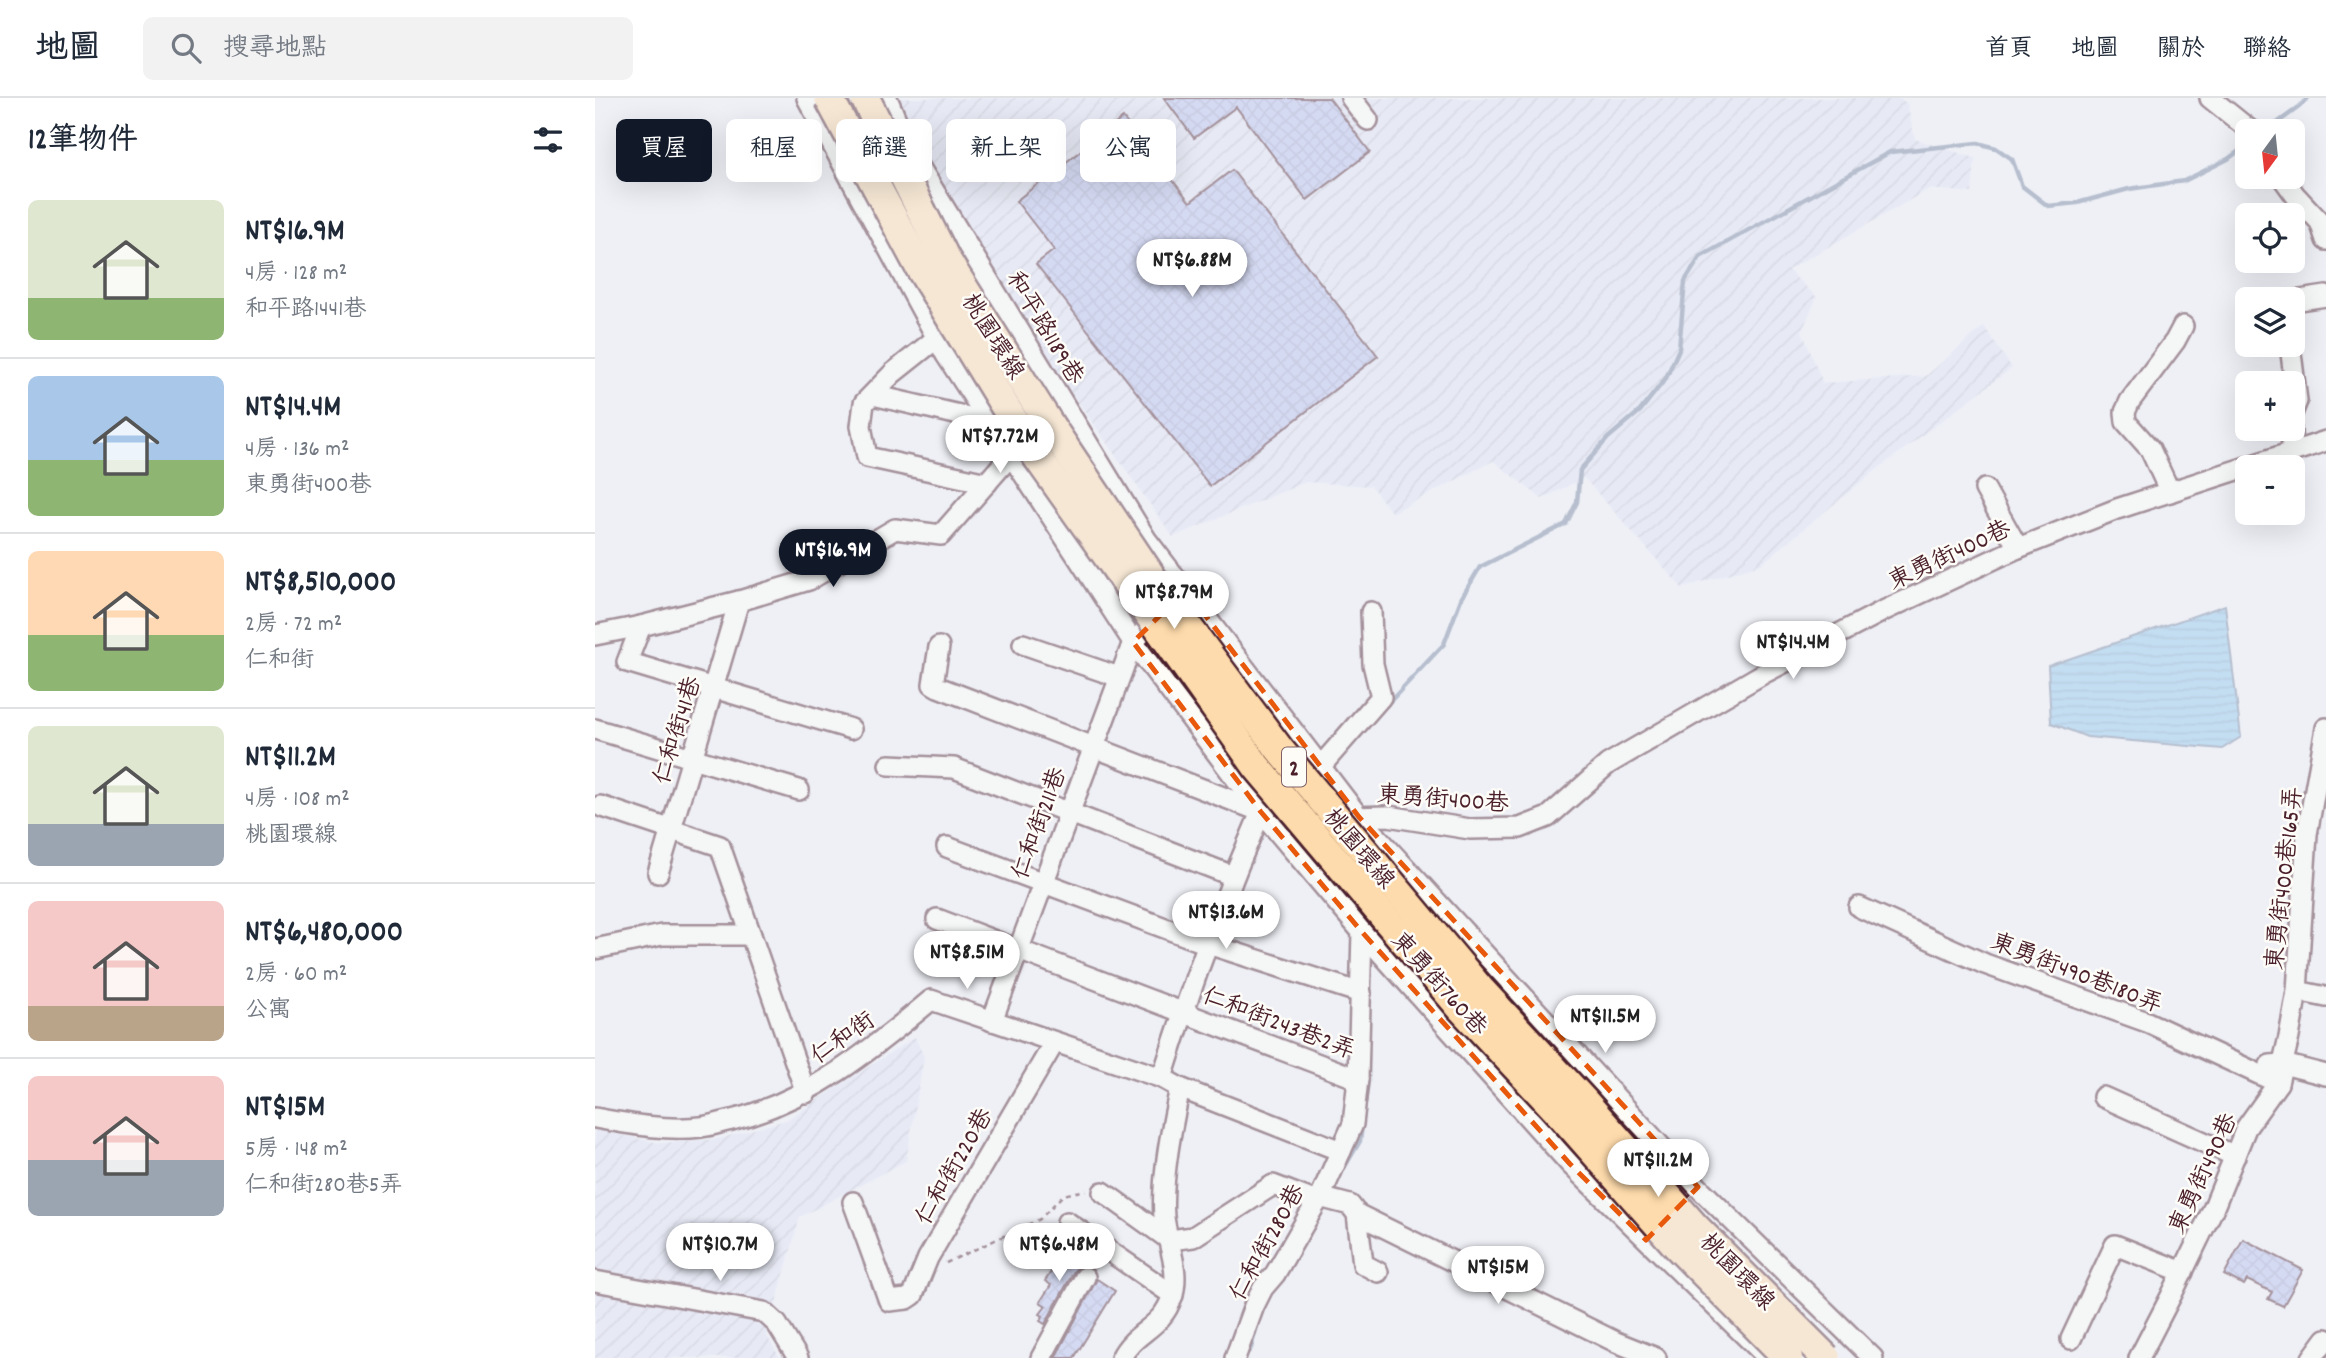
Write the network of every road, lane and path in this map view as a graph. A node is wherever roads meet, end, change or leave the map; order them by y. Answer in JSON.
{"nodes":[{"id":1,"x":807,"y":98,"type":"edge"},
{"id":2,"x":829,"y":98,"type":"edge"},
{"id":3,"x":866,"y":98,"type":"edge"},
{"id":4,"x":887,"y":98,"type":"edge"},
{"id":5,"x":1351,"y":98,"type":"edge"},
{"id":6,"x":2210,"y":98,"type":"edge"},
{"id":7,"x":2236,"y":119,"type":"edge"},
{"id":8,"x":1369,"y":120,"type":"dead end"},
{"id":9,"x":2291,"y":189,"type":"edge"},
{"id":10,"x":2326,"y":240,"type":"edge"},
{"id":11,"x":2326,"y":296,"type":"edge"},
{"id":12,"x":2305,"y":299,"type":"edge"},
{"id":13,"x":2183,"y":326,"type":"dead end"},
{"id":14,"x":937,"y":338,"type":"junction"},
{"id":15,"x":873,"y":395,"type":"junction"},
{"id":16,"x":990,"y":422,"type":"junction"},
{"id":17,"x":2292,"y":441,"type":"edge"},
{"id":18,"x":2326,"y":441,"type":"edge"},
{"id":19,"x":2292,"y":452,"type":"junction"},
{"id":20,"x":1011,"y":455,"type":"junction"},
{"id":21,"x":987,"y":483,"type":"junction"},
{"id":22,"x":1986,"y":489,"type":"dead end"},
{"id":23,"x":2170,"y":492,"type":"junction"},
{"id":24,"x":2018,"y":548,"type":"junction"},
{"id":25,"x":1186,"y":590,"type":"junction"},
{"id":26,"x":739,"y":601,"type":"junction"},
{"id":27,"x":1371,"y":612,"type":"dead end"},
{"id":28,"x":641,"y":626,"type":"junction"},
{"id":29,"x":595,"y":635,"type":"edge"},
{"id":30,"x":1133,"y":642,"type":"junction"},
{"id":31,"x":1023,"y":644,"type":"dead end"},
{"id":32,"x":939,"y":647,"type":"dead end"},
{"id":33,"x":1119,"y":677,"type":"junction"},
{"id":34,"x":715,"y":687,"type":"junction"},
{"id":35,"x":2326,"y":728,"type":"edge"},
{"id":36,"x":595,"y":729,"type":"edge"},
{"id":37,"x":851,"y":729,"type":"dead end"},
{"id":38,"x":1093,"y":746,"type":"junction"},
{"id":39,"x":692,"y":759,"type":"junction"},
{"id":40,"x":889,"y":765,"type":"dead end"},
{"id":41,"x":1320,"y":767,"type":"junction"},
{"id":42,"x":799,"y":790,"type":"dead end"},
{"id":43,"x":600,"y":806,"type":"dead end"},
{"id":44,"x":1261,"y":812,"type":"junction"},
{"id":45,"x":1068,"y":814,"type":"junction"},
{"id":46,"x":1359,"y":817,"type":"junction"},
{"id":47,"x":671,"y":830,"type":"junction"},
{"id":48,"x":947,"y":847,"type":"dead end"},
{"id":49,"x":658,"y":873,"type":"dead end"},
{"id":50,"x":1233,"y":876,"type":"junction"},
{"id":51,"x":1042,"y":883,"type":"junction"},
{"id":52,"x":1859,"y":907,"type":"dead end"},
{"id":53,"x":937,"y":919,"type":"dead end"},
{"id":54,"x":1362,"y":932,"type":"junction"},
{"id":55,"x":751,"y":936,"type":"junction"},
{"id":56,"x":1208,"y":944,"type":"junction"},
{"id":57,"x":1019,"y":948,"type":"junction"},
{"id":58,"x":595,"y":949,"type":"edge"},
{"id":59,"x":2297,"y":991,"type":"junction"},
{"id":60,"x":1361,"y":993,"type":"junction"},
{"id":61,"x":2326,"y":997,"type":"edge"},
{"id":62,"x":1183,"y":1012,"type":"junction"},
{"id":63,"x":992,"y":1021,"type":"junction"},
{"id":64,"x":1054,"y":1043,"type":"junction"},
{"id":65,"x":2280,"y":1073,"type":"junction"},
{"id":66,"x":2326,"y":1075,"type":"edge"},
{"id":67,"x":1162,"y":1078,"type":"junction"},
{"id":68,"x":1358,"y":1079,"type":"junction"},
{"id":69,"x":1180,"y":1088,"type":"junction"},
{"id":70,"x":806,"y":1093,"type":"junction"},
{"id":71,"x":2103,"y":1097,"type":"dead end"},
{"id":72,"x":595,"y":1118,"type":"edge"},
{"id":73,"x":1341,"y":1151,"type":"junction"},
{"id":74,"x":2235,"y":1156,"type":"junction"},
{"id":75,"x":1698,"y":1187,"type":"junction"},
{"id":76,"x":1103,"y":1192,"type":"joint"},
{"id":77,"x":1318,"y":1200,"type":"junction"},
{"id":78,"x":853,"y":1202,"type":"dead end"},
{"id":79,"x":1357,"y":1214,"type":"junction"},
{"id":80,"x":1067,"y":1222,"type":"dead end"},
{"id":81,"x":1170,"y":1240,"type":"junction"},
{"id":82,"x":1646,"y":1240,"type":"junction"},
{"id":83,"x":1378,"y":1272,"type":"dead end"},
{"id":84,"x":2183,"y":1272,"type":"junction"},
{"id":85,"x":924,"y":1273,"type":"junction"},
{"id":86,"x":1085,"y":1277,"type":"dead end"},
{"id":87,"x":595,"y":1281,"type":"edge"},
{"id":88,"x":1173,"y":1295,"type":"junction"},
{"id":89,"x":2071,"y":1339,"type":"dead end"},
{"id":90,"x":2326,"y":1339,"type":"edge"},
{"id":91,"x":798,"y":1358,"type":"edge"},
{"id":92,"x":1041,"y":1358,"type":"edge"},
{"id":93,"x":1121,"y":1358,"type":"edge"},
{"id":94,"x":1235,"y":1358,"type":"edge"},
{"id":95,"x":1656,"y":1358,"type":"edge"},
{"id":96,"x":1768,"y":1358,"type":"edge"},
{"id":97,"x":1788,"y":1358,"type":"edge"},
{"id":98,"x":1826,"y":1358,"type":"edge"},
{"id":99,"x":1873,"y":1358,"type":"edge"},
{"id":100,"x":2139,"y":1358,"type":"edge"},
{"id":101,"x":2312,"y":1358,"type":"edge"}],
"edges":[{"from":1,"to":14,"type":"street"},
{"from":2,"to":97,"type":"highway","name":"桃園環線","number":"2","bridge":true},
{"from":3,"to":98,"type":"highway","name":"桃園環線","number":"2","bridge":true},
{"from":4,"to":25,"type":"street","name":"和平路1189巷"},
{"from":5,"to":8,"type":"street"},
{"from":6,"to":7,"type":"street"},
{"from":9,"to":10,"type":"street"},
{"from":11,"to":12,"type":"street"},
{"from":13,"to":23,"type":"street"},
{"from":14,"to":15,"type":"street"},
{"from":14,"to":16,"type":"street"},
{"from":15,"to":16,"type":"street"},
{"from":15,"to":21,"type":"street"},
{"from":16,"to":20,"type":"street"},
{"from":17,"to":19,"type":"street"},
{"from":18,"to":19,"type":"street","name":"東勇街400巷"},
{"from":19,"to":23,"type":"street","name":"東勇街400巷"},
{"from":20,"to":21,"type":"street"},
{"from":20,"to":30,"type":"street"},
{"from":21,"to":26,"type":"street"},
{"from":22,"to":24,"type":"street"},
{"from":23,"to":24,"type":"street","name":"東勇街400巷"},
{"from":24,"to":46,"type":"street","name":"東勇街400巷"},
{"from":25,"to":30,"type":"street"},
{"from":25,"to":41,"type":"street","name":"和平路1189巷"},
{"from":26,"to":28,"type":"street"},
{"from":26,"to":34,"type":"street","name":"仁和街41巷"},
{"from":27,"to":41,"type":"street"},
{"from":28,"to":29,"type":"street"},
{"from":28,"to":34,"type":"street"},
{"from":30,"to":33,"type":"street","name":"仁和街211巷"},
{"from":30,"to":44,"type":"street"},
{"from":31,"to":33,"type":"street"},
{"from":32,"to":38,"type":"street"},
{"from":33,"to":38,"type":"street","name":"仁和街211巷"},
{"from":34,"to":37,"type":"street"},
{"from":34,"to":39,"type":"street","name":"仁和街41巷"},
{"from":35,"to":59,"type":"street","name":"東勇街400巷165弄"},
{"from":36,"to":39,"type":"street"},
{"from":38,"to":44,"type":"street"},
{"from":38,"to":45,"type":"street","name":"仁和街211巷"},
{"from":39,"to":42,"type":"street"},
{"from":39,"to":47,"type":"street","name":"仁和街41巷"},
{"from":40,"to":45,"type":"street"},
{"from":41,"to":44,"type":"street"},
{"from":41,"to":46,"type":"street","name":"和平路1189巷"},
{"from":43,"to":47,"type":"street"},
{"from":44,"to":46,"type":"street","name":"東勇街400巷"},
{"from":44,"to":50,"type":"street"},
{"from":44,"to":54,"type":"street","name":"東勇街760巷"},
{"from":45,"to":50,"type":"street"},
{"from":45,"to":51,"type":"street","name":"仁和街211巷"},
{"from":46,"to":75,"type":"street","name":"和平路1189巷"},
{"from":47,"to":49,"type":"street","name":"仁和街41巷"},
{"from":47,"to":55,"type":"street"},
{"from":48,"to":51,"type":"street"},
{"from":50,"to":56,"type":"street"},
{"from":51,"to":56,"type":"street"},
{"from":51,"to":57,"type":"street","name":"仁和街211巷"},
{"from":52,"to":65,"type":"street","name":"東勇街490巷180弄"},
{"from":53,"to":57,"type":"street","name":"仁和街243巷2弄"},
{"from":54,"to":60,"type":"street","name":"仁和街280巷"},
{"from":54,"to":82,"type":"street","name":"東勇街760巷"},
{"from":55,"to":58,"type":"street"},
{"from":55,"to":70,"type":"street"},
{"from":56,"to":60,"type":"street"},
{"from":56,"to":62,"type":"street"},
{"from":57,"to":62,"type":"street","name":"仁和街243巷2弄"},
{"from":57,"to":63,"type":"street","name":"仁和街211巷"},
{"from":59,"to":61,"type":"street"},
{"from":59,"to":65,"type":"street","name":"東勇街490巷"},
{"from":60,"to":68,"type":"street","name":"仁和街280巷"},
{"from":62,"to":67,"type":"street"},
{"from":62,"to":68,"type":"street","name":"仁和街243巷2弄"},
{"from":63,"to":64,"type":"street","name":"仁和街"},
{"from":63,"to":70,"type":"street","name":"仁和街"},
{"from":64,"to":67,"type":"street","name":"仁和街"},
{"from":64,"to":85,"type":"street","name":"仁和街220巷"},
{"from":65,"to":66,"type":"street","name":"東勇街490巷180弄"},
{"from":65,"to":74,"type":"street","name":"東勇街490巷"},
{"from":67,"to":69,"type":"street","name":"仁和街"},
{"from":68,"to":73,"type":"street","name":"仁和街280巷"},
{"from":69,"to":73,"type":"street","name":"仁和街"},
{"from":69,"to":81,"type":"street"},
{"from":70,"to":72,"type":"street","name":"仁和街"},
{"from":71,"to":74,"type":"street"},
{"from":73,"to":77,"type":"street","name":"仁和街280巷"},
{"from":74,"to":84,"type":"street","name":"東勇街490巷"},
{"from":75,"to":82,"type":"street"},
{"from":75,"to":99,"type":"street","name":"和平路1189巷"},
{"from":76,"to":81,"type":"street"},
{"from":76,"to":85,"type":"path"},
{"from":77,"to":79,"type":"street"},
{"from":77,"to":81,"type":"street"},
{"from":77,"to":94,"type":"street","name":"仁和街280巷"},
{"from":78,"to":85,"type":"street","name":"仁和街220巷"},
{"from":79,"to":83,"type":"street"},
{"from":79,"to":95,"type":"street"},
{"from":80,"to":88,"type":"street"},
{"from":81,"to":88,"type":"street"},
{"from":82,"to":96,"type":"street","name":"東勇街760巷"},
{"from":84,"to":89,"type":"street"},
{"from":84,"to":100,"type":"street","name":"東勇街490巷"},
{"from":86,"to":92,"type":"street"},
{"from":87,"to":91,"type":"street"},
{"from":88,"to":93,"type":"street"},
{"from":90,"to":101,"type":"street"}]}
